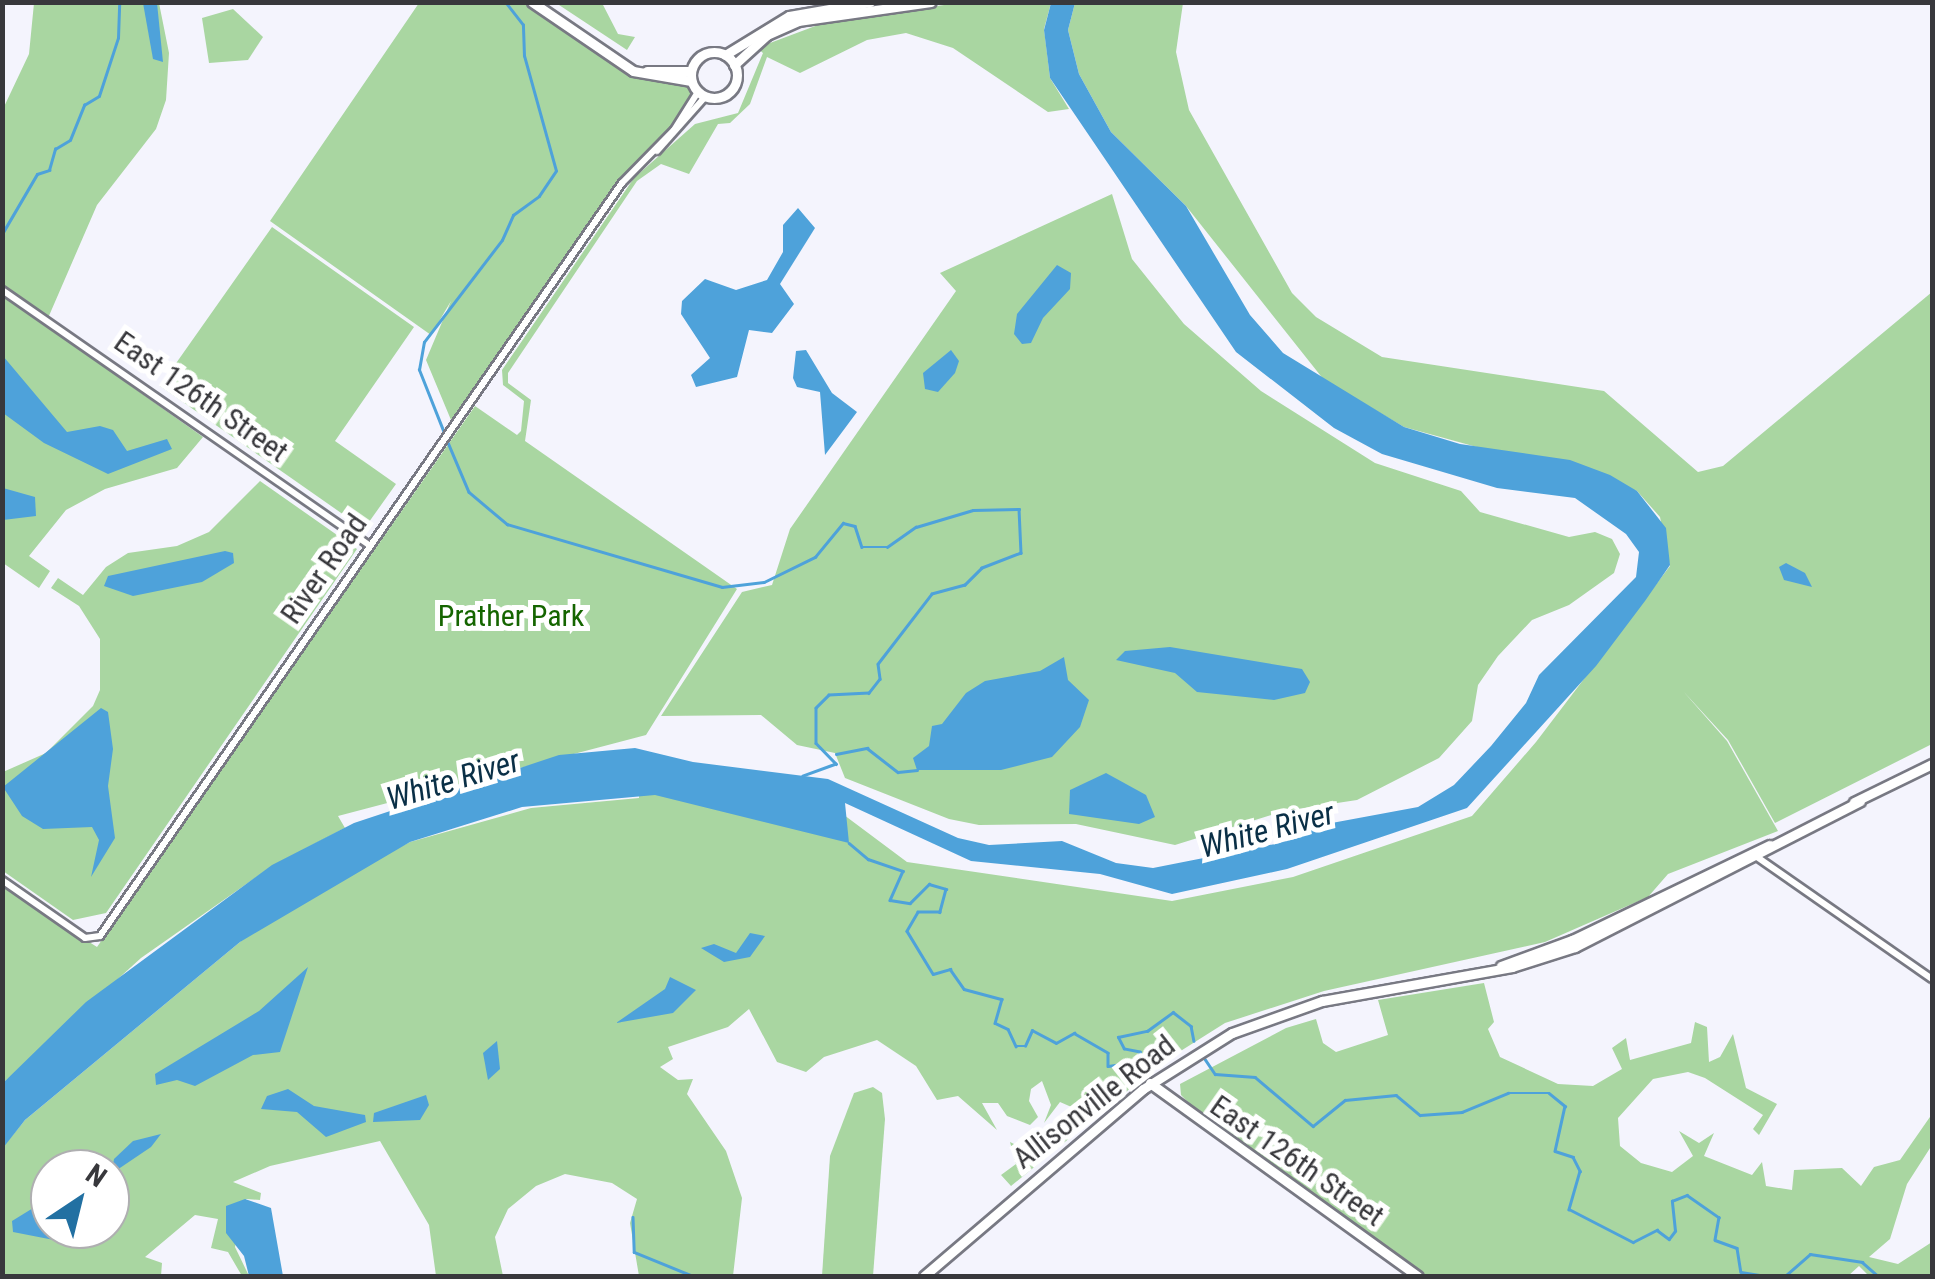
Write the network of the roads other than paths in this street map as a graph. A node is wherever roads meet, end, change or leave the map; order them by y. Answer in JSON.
{"nodes":[{"id":1,"x":532,"y":2,"type":"edge"},
{"id":2,"x":870,"y":2,"type":"edge"},
{"id":3,"x":931,"y":2,"type":"edge"},
{"id":4,"x":725,"y":55,"type":"junction"},
{"id":5,"x":734,"y":66,"type":"junction"},
{"id":6,"x":691,"y":76,"type":"junction"},
{"id":7,"x":702,"y":94,"type":"junction"},
{"id":8,"x":2,"y":290,"type":"edge"},
{"id":9,"x":370,"y":546,"type":"junction"},
{"id":10,"x":1932,"y":764,"type":"edge"},
{"id":11,"x":1860,"y":802,"type":"junction"},
{"id":12,"x":1757,"y":857,"type":"junction"},
{"id":13,"x":2,"y":880,"type":"edge"},
{"id":14,"x":1494,"y":969,"type":"junction"},
{"id":15,"x":1932,"y":979,"type":"edge"},
{"id":16,"x":1150,"y":1083,"type":"junction"},
{"id":17,"x":924,"y":1276,"type":"edge"},
{"id":18,"x":1418,"y":1276,"type":"edge"}],
"edges":[{"from":1,"to":6,"type":"main road"},
{"from":2,"to":4,"type":"main road"},
{"from":3,"to":5,"type":"main road"},
{"from":4,"to":5,"type":"main road"},
{"from":4,"to":6,"type":"main road"},
{"from":5,"to":7,"type":"main road"},
{"from":6,"to":7,"type":"main road"},
{"from":7,"to":9,"type":"street","name":"River Road"},
{"from":8,"to":9,"type":"street","name":"East 126th Street"},
{"from":9,"to":13,"type":"street","name":"River Road"},
{"from":10,"to":11,"type":"main road","name":"Allisonville Road"},
{"from":11,"to":12,"type":"main road","name":"Allisonville Road"},
{"from":11,"to":14,"type":"main road","name":"Allisonville Road"},
{"from":12,"to":14,"type":"main road","name":"Allisonville Road"},
{"from":12,"to":15,"type":"street"},
{"from":14,"to":16,"type":"main road","name":"Allisonville Road"},
{"from":16,"to":17,"type":"main road","name":"Allisonville Road"},
{"from":16,"to":18,"type":"main road","name":"East 126th Street"}]}
